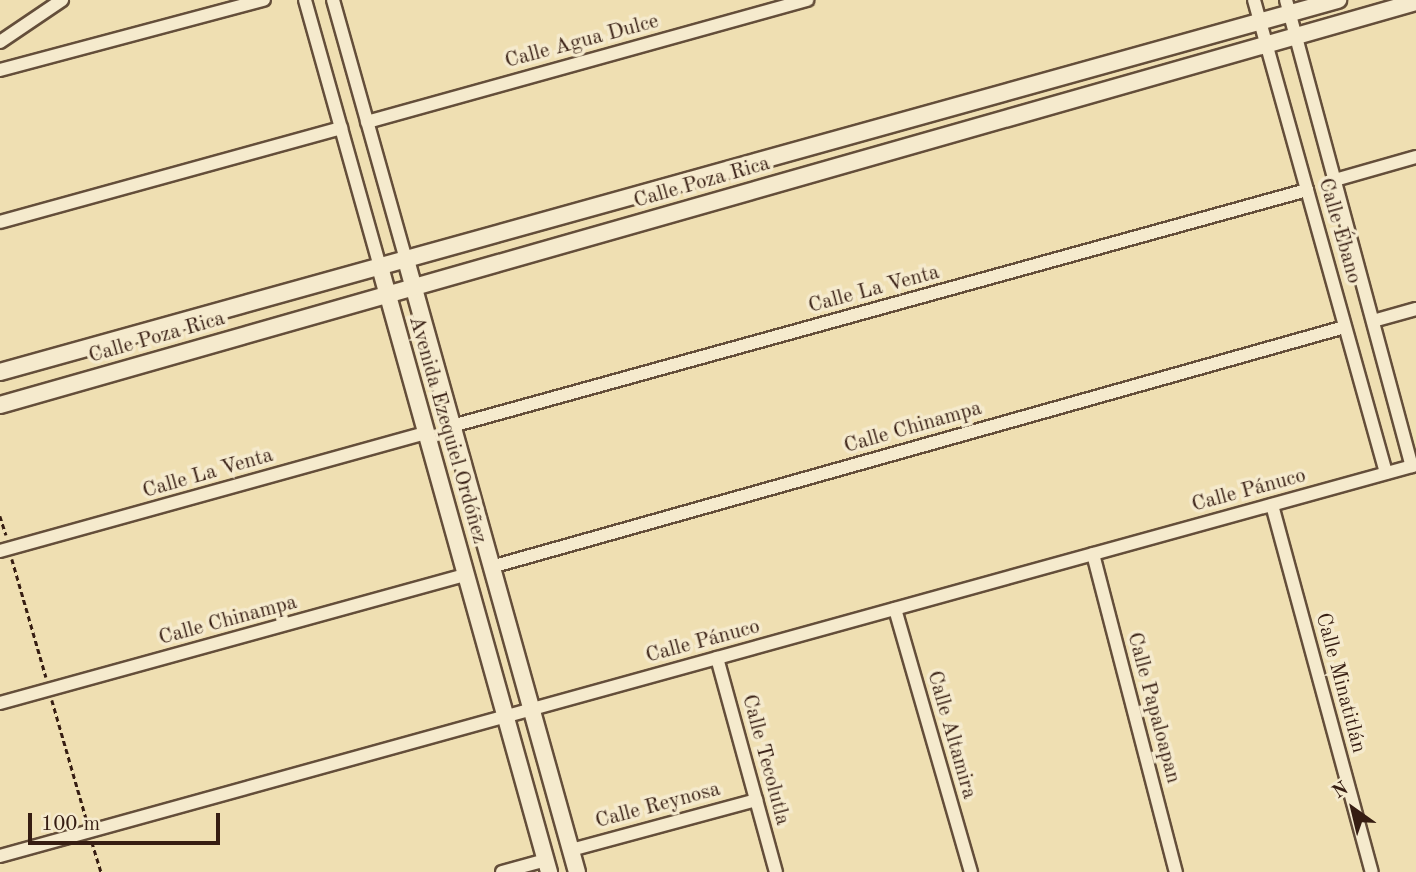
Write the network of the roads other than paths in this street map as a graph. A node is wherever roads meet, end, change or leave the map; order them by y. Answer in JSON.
{"nodes":[{"id":1,"x":62,"y":0,"type":"edge"},
{"id":2,"x":264,"y":0,"type":"edge"},
{"id":3,"x":305,"y":0,"type":"edge"},
{"id":4,"x":333,"y":0,"type":"edge"},
{"id":5,"x":807,"y":0,"type":"edge"},
{"id":6,"x":1254,"y":0,"type":"edge"},
{"id":7,"x":1338,"y":0,"type":"edge"},
{"id":8,"x":1416,"y":2,"type":"edge"},
{"id":9,"x":1288,"y":7,"type":"edge"},
{"id":10,"x":1260,"y":22,"type":"junction"},
{"id":11,"x":1296,"y":36,"type":"junction"},
{"id":12,"x":0,"y":43,"type":"edge"},
{"id":13,"x":1266,"y":44,"type":"junction"},
{"id":14,"x":0,"y":70,"type":"edge"},
{"id":15,"x":367,"y":122,"type":"junction"},
{"id":16,"x":341,"y":128,"type":"junction"},
{"id":17,"x":848,"y":136,"type":"junction"},
{"id":18,"x":797,"y":150,"type":"junction"},
{"id":19,"x":1416,"y":157,"type":"edge"},
{"id":20,"x":853,"y":162,"type":"junction"},
{"id":21,"x":801,"y":177,"type":"junction"},
{"id":22,"x":1335,"y":180,"type":"junction"},
{"id":23,"x":1307,"y":190,"type":"junction"},
{"id":24,"x":0,"y":222,"type":"edge"},
{"id":25,"x":405,"y":260,"type":"junction"},
{"id":26,"x":380,"y":267,"type":"junction"},
{"id":27,"x":413,"y":287,"type":"junction"},
{"id":28,"x":387,"y":294,"type":"junction"},
{"id":29,"x":1416,"y":309,"type":"edge"},
{"id":30,"x":1373,"y":321,"type":"junction"},
{"id":31,"x":1345,"y":327,"type":"junction"},
{"id":32,"x":0,"y":372,"type":"edge"},
{"id":33,"x":0,"y":405,"type":"edge"},
{"id":34,"x":452,"y":426,"type":"junction"},
{"id":35,"x":426,"y":433,"type":"junction"},
{"id":36,"x":1414,"y":465,"type":"edge"},
{"id":37,"x":1386,"y":473,"type":"junction"},
{"id":38,"x":1272,"y":505,"type":"junction"},
{"id":39,"x":0,"y":551,"type":"edge"},
{"id":40,"x":1093,"y":554,"type":"junction"},
{"id":41,"x":491,"y":567,"type":"junction"},
{"id":42,"x":466,"y":575,"type":"junction"},
{"id":43,"x":895,"y":609,"type":"junction"},
{"id":44,"x":718,"y":658,"type":"junction"},
{"id":45,"x":0,"y":703,"type":"edge"},
{"id":46,"x":531,"y":707,"type":"junction"},
{"id":47,"x":505,"y":715,"type":"junction"},
{"id":48,"x":756,"y":800,"type":"junction"},
{"id":49,"x":571,"y":850,"type":"junction"},
{"id":50,"x":0,"y":856,"type":"edge"},
{"id":51,"x":547,"y":866,"type":"edge"},
{"id":52,"x":502,"y":872,"type":"edge"},
{"id":53,"x":577,"y":872,"type":"edge"},
{"id":54,"x":776,"y":872,"type":"edge"},
{"id":55,"x":971,"y":872,"type":"edge"},
{"id":56,"x":1176,"y":872,"type":"edge"},
{"id":57,"x":1372,"y":872,"type":"edge"}],
"edges":[{"from":1,"to":12,"type":"street"},
{"from":2,"to":14,"type":"street"},
{"from":3,"to":16,"type":"street","name":"Avenida Ezequiel Ordóñez"},
{"from":4,"to":15,"type":"street","name":"Avenida Ezequiel Ordóñez"},
{"from":5,"to":15,"type":"street","name":"Calle Agua Dulce"},
{"from":6,"to":10,"type":"street","name":"Calle Ébano"},
{"from":7,"to":9,"type":"street","name":"Calle Poza Rica"},
{"from":8,"to":11,"type":"street","name":"Calle Poza Rica"},
{"from":9,"to":10,"type":"street","name":"Calle Poza Rica"},
{"from":9,"to":11,"type":"street","name":"Calle Ébano"},
{"from":10,"to":13,"type":"street","name":"Calle Ébano"},
{"from":10,"to":17,"type":"street","name":"Calle Poza Rica"},
{"from":11,"to":13,"type":"street","name":"Calle Poza Rica"},
{"from":11,"to":22,"type":"street","name":"Calle Ébano"},
{"from":13,"to":20,"type":"street","name":"Calle Poza Rica"},
{"from":13,"to":23,"type":"street","name":"Calle Ébano"},
{"from":15,"to":25,"type":"street","name":"Avenida Ezequiel Ordóñez"},
{"from":16,"to":24,"type":"street"},
{"from":16,"to":26,"type":"street","name":"Avenida Ezequiel Ordóñez"},
{"from":17,"to":18,"type":"street","name":"Calle Poza Rica"},
{"from":17,"to":20,"type":"street"},
{"from":18,"to":21,"type":"street"},
{"from":18,"to":25,"type":"street","name":"Calle Poza Rica"},
{"from":19,"to":22,"type":"street"},
{"from":20,"to":21,"type":"street","name":"Calle Poza Rica"},
{"from":21,"to":27,"type":"street","name":"Calle Poza Rica"},
{"from":22,"to":30,"type":"street","name":"Calle Ébano"},
{"from":23,"to":31,"type":"street","name":"Calle Ébano"},
{"from":23,"to":34,"type":"street","name":"Calle La Venta"},
{"from":25,"to":26,"type":"street","name":"Calle Poza Rica"},
{"from":25,"to":27,"type":"street","name":"Avenida Ezequiel Ordóñez"},
{"from":26,"to":28,"type":"street","name":"Avenida Ezequiel Ordóñez"},
{"from":26,"to":32,"type":"street","name":"Calle Poza Rica"},
{"from":27,"to":28,"type":"street","name":"Calle Poza Rica"},
{"from":27,"to":34,"type":"street","name":"Avenida Ezequiel Ordóñez"},
{"from":28,"to":33,"type":"street","name":"Calle Poza Rica"},
{"from":28,"to":35,"type":"street","name":"Avenida Ezequiel Ordóñez"},
{"from":29,"to":30,"type":"street"},
{"from":30,"to":36,"type":"street","name":"Calle Ébano"},
{"from":31,"to":37,"type":"street","name":"Calle Ébano"},
{"from":31,"to":41,"type":"street","name":"Calle Chinampa"},
{"from":34,"to":41,"type":"street","name":"Avenida Ezequiel Ordóñez"},
{"from":35,"to":39,"type":"street","name":"Calle La Venta"},
{"from":35,"to":42,"type":"street","name":"Avenida Ezequiel Ordóñez"},
{"from":36,"to":37,"type":"street","name":"Calle Pánuco"},
{"from":37,"to":38,"type":"street","name":"Calle Pánuco"},
{"from":38,"to":40,"type":"street","name":"Calle Pánuco"},
{"from":38,"to":57,"type":"street","name":"Calle Minatitlán"},
{"from":40,"to":43,"type":"street","name":"Calle Pánuco"},
{"from":40,"to":56,"type":"street","name":"Calle Papaloapan"},
{"from":41,"to":46,"type":"street","name":"Avenida Ezequiel Ordóñez"},
{"from":42,"to":45,"type":"street","name":"Calle Chinampa"},
{"from":42,"to":47,"type":"street","name":"Avenida Ezequiel Ordóñez"},
{"from":43,"to":44,"type":"street","name":"Calle Pánuco"},
{"from":43,"to":55,"type":"street","name":"Calle Altamira"},
{"from":44,"to":46,"type":"street","name":"Calle Pánuco"},
{"from":44,"to":48,"type":"street","name":"Calle Tecolutla"},
{"from":46,"to":47,"type":"street","name":"Calle Pánuco"},
{"from":46,"to":49,"type":"street","name":"Avenida Ezequiel Ordóñez"},
{"from":47,"to":50,"type":"street","name":"Calle Pánuco"},
{"from":47,"to":51,"type":"street","name":"Avenida Ezequiel Ordóñez"},
{"from":48,"to":49,"type":"street","name":"Calle Reynosa"},
{"from":48,"to":54,"type":"street","name":"Calle Tecolutla"},
{"from":49,"to":53,"type":"street","name":"Avenida Ezequiel Ordóñez"},
{"from":51,"to":52,"type":"street"}]}
